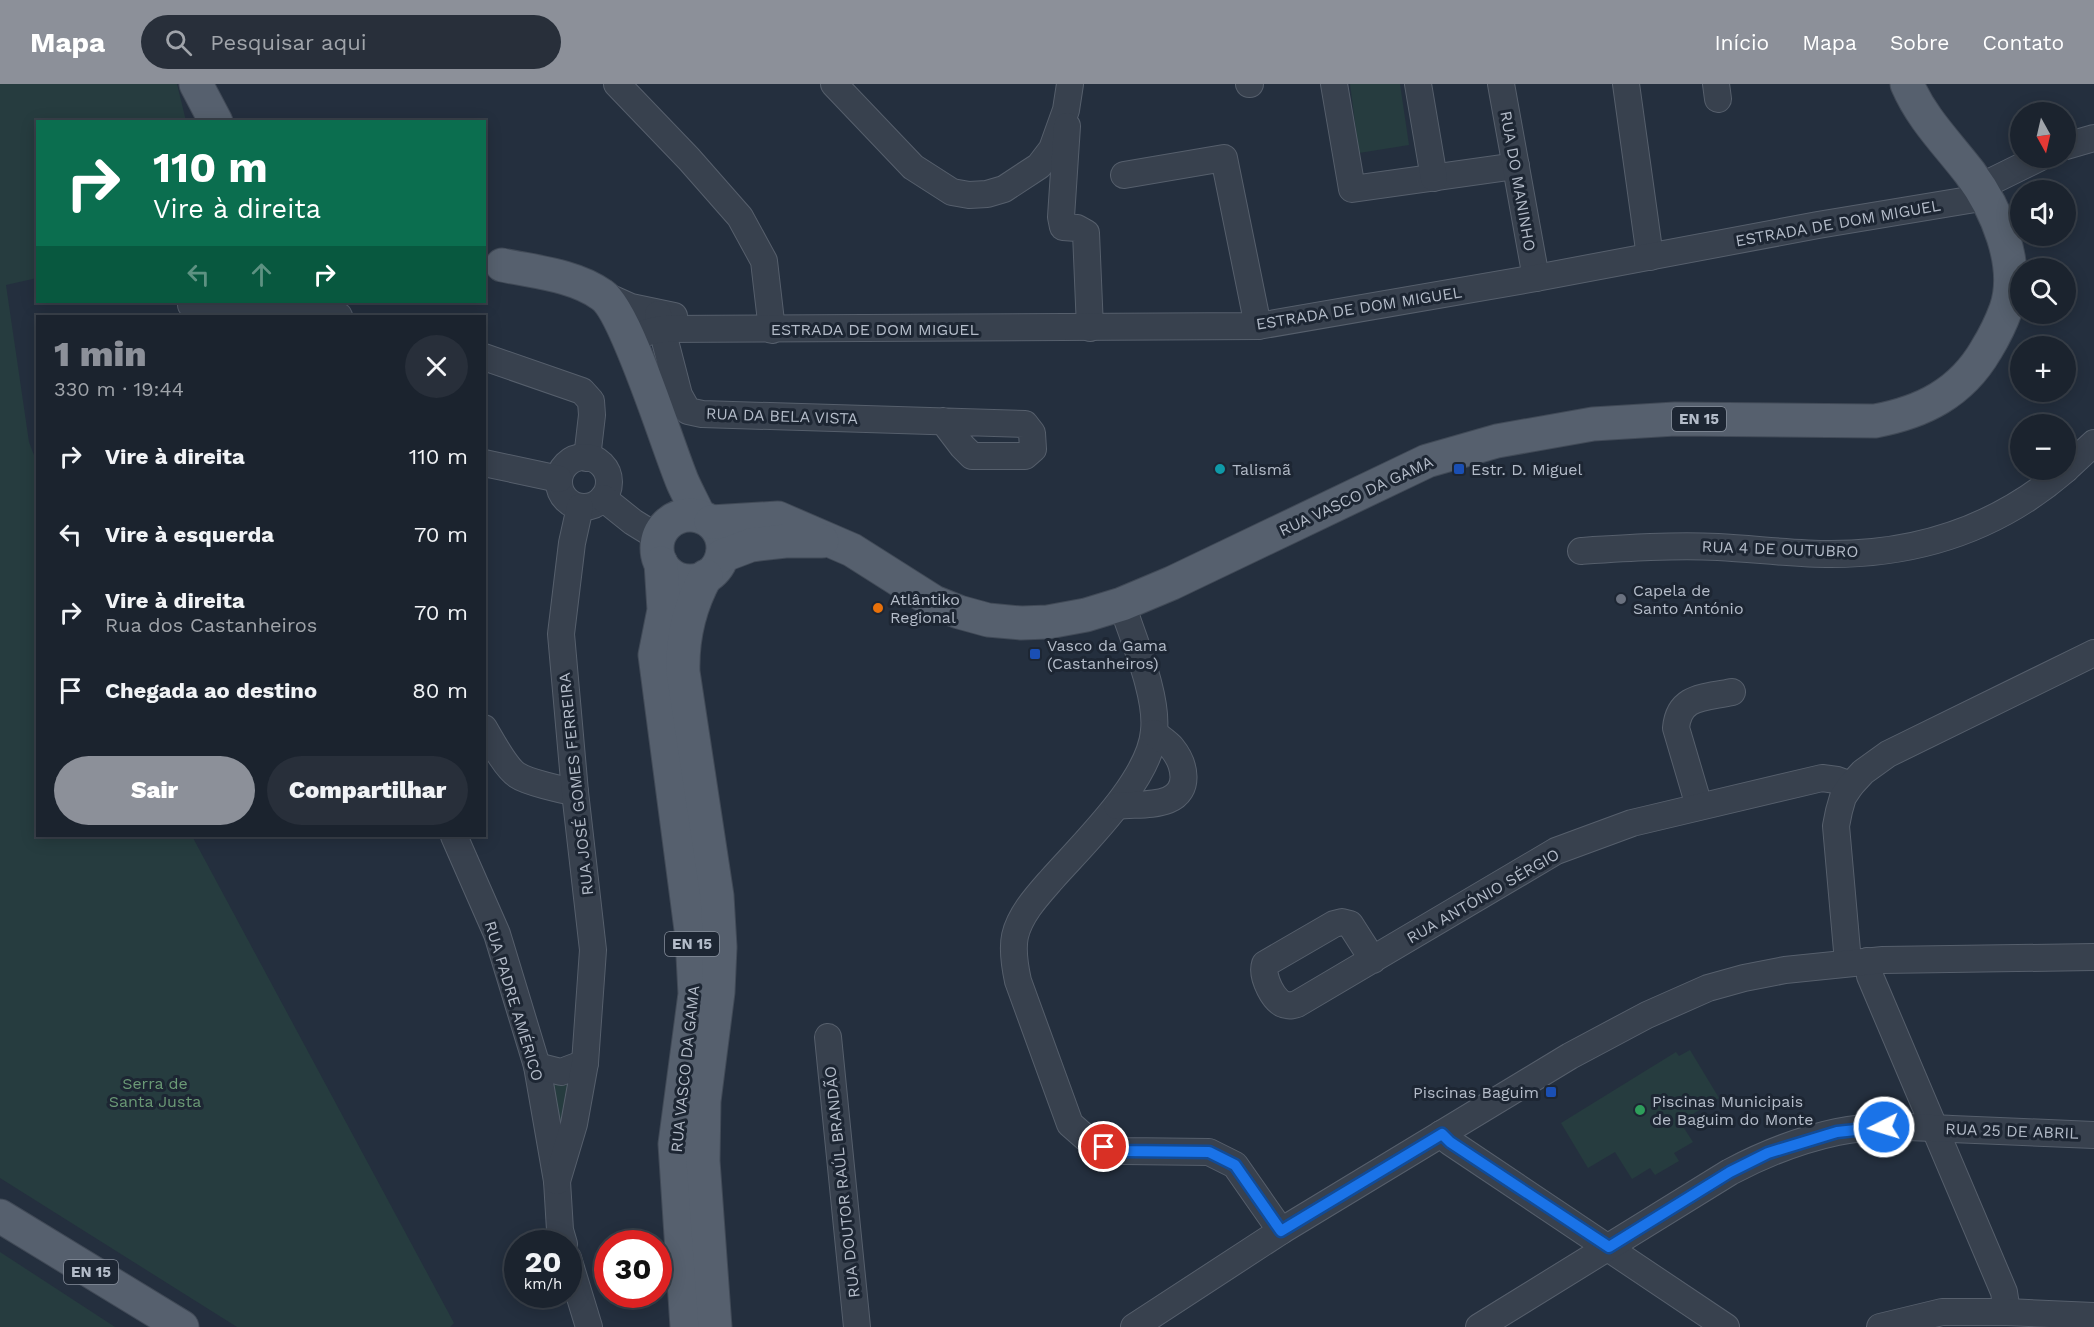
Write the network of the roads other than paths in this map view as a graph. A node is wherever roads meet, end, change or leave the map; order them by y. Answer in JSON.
{"nodes":[{"id":1,"x":196,"y":84,"type":"edge"},
{"id":2,"x":617,"y":84,"type":"edge"},
{"id":3,"x":834,"y":84,"type":"edge"},
{"id":4,"x":1070,"y":84,"type":"edge"},
{"id":5,"x":1334,"y":84,"type":"edge"},
{"id":6,"x":1419,"y":84,"type":"edge"},
{"id":7,"x":1501,"y":84,"type":"edge"},
{"id":8,"x":1626,"y":84,"type":"edge"},
{"id":9,"x":1907,"y":84,"type":"edge"},
{"id":10,"x":1066,"y":110,"type":"junction"},
{"id":11,"x":215,"y":120,"type":"edge"},
{"id":12,"x":2094,"y":138,"type":"edge"},
{"id":13,"x":2076,"y":143,"type":"edge"},
{"id":14,"x":1516,"y":166,"type":"junction"},
{"id":15,"x":2023,"y":168,"type":"edge"},
{"id":16,"x":1124,"y":175,"type":"dead end"},
{"id":17,"x":1434,"y":178,"type":"junction"},
{"id":18,"x":1983,"y":192,"type":"junction"},
{"id":19,"x":1650,"y":257,"type":"junction"},
{"id":20,"x":493,"y":262,"type":"edge"},
{"id":21,"x":1536,"y":278,"type":"junction"},
{"id":22,"x":602,"y":294,"type":"junction"},
{"id":23,"x":192,"y":308,"type":"edge"},
{"id":24,"x":333,"y":315,"type":"edge"},
{"id":25,"x":659,"y":321,"type":"junction"},
{"id":26,"x":1258,"y":326,"type":"junction"},
{"id":27,"x":1090,"y":328,"type":"junction"},
{"id":28,"x":772,"y":330,"type":"junction"},
{"id":29,"x":633,"y":350,"type":"junction"},
{"id":30,"x":486,"y":358,"type":"edge"},
{"id":31,"x":943,"y":421,"type":"dead end"},
{"id":32,"x":2094,"y":443,"type":"edge"},
{"id":33,"x":587,"y":458,"type":"junction"},
{"id":34,"x":2076,"y":459,"type":"edge"},
{"id":35,"x":486,"y":463,"type":"edge"},
{"id":36,"x":559,"y":479,"type":"junction"},
{"id":37,"x":2053,"y":480,"type":"edge"},
{"id":38,"x":591,"y":503,"type":"junction"},
{"id":39,"x":681,"y":531,"type":"junction"},
{"id":40,"x":830,"y":541,"type":"junction"},
{"id":41,"x":1581,"y":551,"type":"dead end"},
{"id":42,"x":714,"y":566,"type":"junction"},
{"id":43,"x":1122,"y":604,"type":"junction"},
{"id":44,"x":2094,"y":653,"type":"edge"},
{"id":45,"x":1732,"y":692,"type":"dead end"},
{"id":46,"x":486,"y":731,"type":"edge"},
{"id":47,"x":1154,"y":734,"type":"junction"},
{"id":48,"x":1851,"y":785,"type":"junction"},
{"id":49,"x":575,"y":792,"type":"junction"},
{"id":50,"x":1117,"y":806,"type":"junction"},
{"id":51,"x":1699,"y":806,"type":"junction"},
{"id":52,"x":454,"y":837,"type":"edge"},
{"id":53,"x":2094,"y":957,"type":"edge"},
{"id":54,"x":1373,"y":960,"type":"dead end"},
{"id":55,"x":1858,"y":962,"type":"junction"},
{"id":56,"x":828,"y":1037,"type":"dead end"},
{"id":57,"x":585,"y":1063,"type":"junction"},
{"id":58,"x":537,"y":1066,"type":"junction"},
{"id":59,"x":1935,"y":1128,"type":"junction"},
{"id":60,"x":1442,"y":1134,"type":"junction"},
{"id":61,"x":2094,"y":1135,"type":"edge"},
{"id":62,"x":557,"y":1181,"type":"junction"},
{"id":63,"x":0,"y":1216,"type":"edge"},
{"id":64,"x":560,"y":1230,"type":"edge"},
{"id":65,"x":1281,"y":1231,"type":"junction"},
{"id":66,"x":1609,"y":1247,"type":"junction"},
{"id":67,"x":582,"y":1304,"type":"edge"},
{"id":68,"x":2007,"y":1312,"type":"junction"},
{"id":69,"x":2094,"y":1316,"type":"edge"},
{"id":70,"x":182,"y":1327,"type":"edge"},
{"id":71,"x":589,"y":1327,"type":"edge"},
{"id":72,"x":687,"y":1327,"type":"edge"},
{"id":73,"x":715,"y":1327,"type":"edge"},
{"id":74,"x":857,"y":1327,"type":"edge"},
{"id":75,"x":1134,"y":1327,"type":"edge"},
{"id":76,"x":1479,"y":1327,"type":"edge"},
{"id":77,"x":1726,"y":1327,"type":"edge"},
{"id":78,"x":1880,"y":1327,"type":"edge"}],
"edges":[{"from":1,"to":11,"type":"main road"},
{"from":2,"to":28,"type":"street"},
{"from":3,"to":10,"type":"street"},
{"from":4,"to":10,"type":"street"},
{"from":5,"to":17,"type":"street"},
{"from":6,"to":17,"type":"street"},
{"from":7,"to":14,"type":"street","name":"RUA DO MANINHO"},
{"from":8,"to":19,"type":"street"},
{"from":9,"to":18,"type":"main road","name":"RUA VASCO DA GAMA","number":"EN 15"},
{"from":10,"to":27,"type":"street"},
{"from":12,"to":13,"type":"street"},
{"from":14,"to":17,"type":"street"},
{"from":14,"to":21,"type":"street","name":"RUA DO MANINHO"},
{"from":15,"to":18,"type":"street","name":"ESTRADA DE DOM MIGUEL"},
{"from":16,"to":26,"type":"street"},
{"from":18,"to":19,"type":"street","name":"ESTRADA DE DOM MIGUEL"},
{"from":18,"to":43,"type":"main road","name":"RUA VASCO DA GAMA","number":"EN 15"},
{"from":19,"to":21,"type":"street","name":"ESTRADA DE DOM MIGUEL"},
{"from":20,"to":22,"type":"main road","name":"ESTRADA DE DOM MIGUEL"},
{"from":20,"to":39,"type":"main road","name":"ESTRADA DE DOM MIGUEL"},
{"from":21,"to":26,"type":"street","name":"ESTRADA DE DOM MIGUEL"},
{"from":22,"to":25,"type":"street","name":"ESTRADA DE DOM MIGUEL"},
{"from":22,"to":29,"type":"main road","name":"ESTRADA DE DOM MIGUEL"},
{"from":23,"to":24,"type":"street"},
{"from":25,"to":28,"type":"street","name":"ESTRADA DE DOM MIGUEL"},
{"from":25,"to":29,"type":"street"},
{"from":25,"to":31,"type":"street","name":"RUA DA BELA VISTA"},
{"from":26,"to":27,"type":"street","name":"ESTRADA DE DOM MIGUEL"},
{"from":27,"to":28,"type":"street","name":"ESTRADA DE DOM MIGUEL"},
{"from":29,"to":39,"type":"main road","name":"ESTRADA DE DOM MIGUEL"},
{"from":30,"to":33,"type":"street"},
{"from":32,"to":34,"type":"street","name":"RUA 4 DE OUTUBRO"},
{"from":33,"to":36,"type":"street"},
{"from":33,"to":38,"type":"street"},
{"from":35,"to":36,"type":"street"},
{"from":36,"to":38,"type":"street"},
{"from":37,"to":41,"type":"street","name":"RUA 4 DE OUTUBRO"},
{"from":38,"to":39,"type":"street"},
{"from":38,"to":49,"type":"street","name":"RUA JOSÉ GOMES FERREIRA"},
{"from":39,"to":40,"type":"main road","name":"RUA VASCO DA GAMA","number":"EN 15"},
{"from":39,"to":42,"type":"main road"},
{"from":39,"to":42,"type":"main road"},
{"from":39,"to":72,"type":"main road","name":"RUA VASCO DA GAMA","number":"EN 15"},
{"from":40,"to":42,"type":"main road","name":"RUA VASCO DA GAMA","number":"EN 15"},
{"from":40,"to":43,"type":"main road","name":"RUA VASCO DA GAMA","number":"EN 15"},
{"from":42,"to":73,"type":"main road","name":"RUA VASCO DA GAMA","number":"EN 15"},
{"from":43,"to":47,"type":"street"},
{"from":44,"to":48,"type":"street"},
{"from":45,"to":51,"type":"street"},
{"from":46,"to":49,"type":"street"},
{"from":47,"to":50,"type":"street"},
{"from":47,"to":50,"type":"street"},
{"from":48,"to":51,"type":"street","name":"RUA ANTÓNIO SÉRGIO"},
{"from":48,"to":55,"type":"street"},
{"from":49,"to":57,"type":"street","name":"RUA JOSÉ GOMES FERREIRA"},
{"from":50,"to":65,"type":"street"},
{"from":51,"to":54,"type":"street","name":"RUA ANTÓNIO SÉRGIO"},
{"from":52,"to":58,"type":"street","name":"RUA PADRE AMÉRICO"},
{"from":53,"to":55,"type":"street"},
{"from":55,"to":59,"type":"street"},
{"from":55,"to":60,"type":"street"},
{"from":56,"to":74,"type":"street","name":"RUA DOUTOR RAÚL BRANDÃO"},
{"from":57,"to":58,"type":"street"},
{"from":57,"to":62,"type":"street","name":"RUA JOSÉ GOMES FERREIRA"},
{"from":58,"to":62,"type":"street","name":"RUA PADRE AMÉRICO"},
{"from":59,"to":61,"type":"street","name":"RUA 25 DE ABRIL"},
{"from":59,"to":66,"type":"street","name":"RUA 25 DE ABRIL"},
{"from":59,"to":68,"type":"street"},
{"from":60,"to":65,"type":"street"},
{"from":60,"to":66,"type":"street"},
{"from":62,"to":64,"type":"street","name":"RUA PADRE AMÉRICO"},
{"from":63,"to":70,"type":"main road","number":"EN 15"},
{"from":65,"to":75,"type":"street"},
{"from":66,"to":76,"type":"street","name":"RUA 25 DE ABRIL"},
{"from":66,"to":77,"type":"street"},
{"from":67,"to":71,"type":"street"},
{"from":68,"to":69,"type":"street"},
{"from":68,"to":78,"type":"street"}]}
